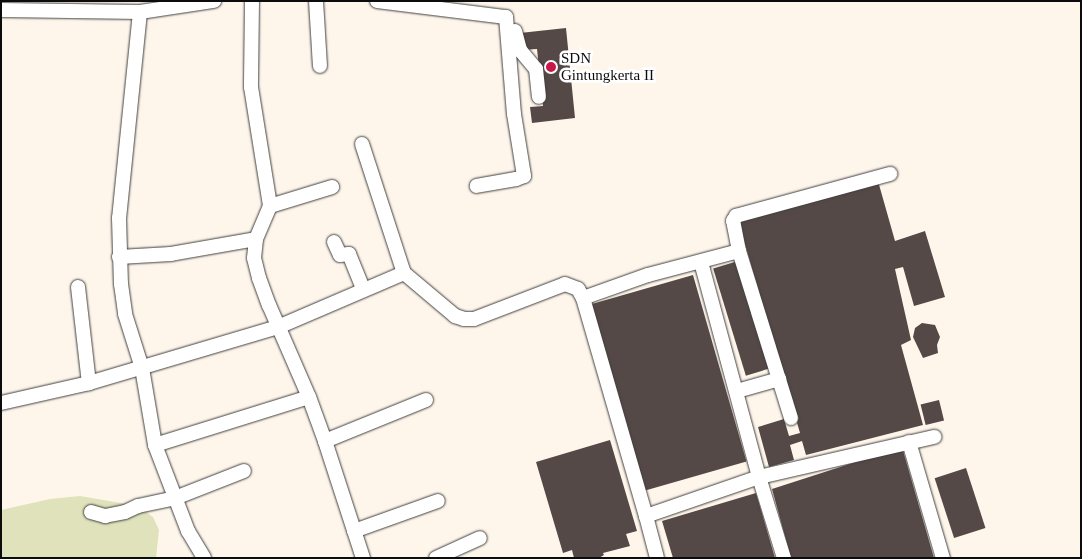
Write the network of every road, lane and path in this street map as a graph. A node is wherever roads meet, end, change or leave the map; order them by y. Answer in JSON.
{"nodes":[{"id":1,"x":214,"y":1,"type":"edge"},
{"id":2,"x":252,"y":1,"type":"edge"},
{"id":3,"x":316,"y":1,"type":"edge"},
{"id":4,"x":377,"y":1,"type":"edge"},
{"id":5,"x":1,"y":10,"type":"edge"},
{"id":6,"x":140,"y":12,"type":"junction"},
{"id":7,"x":506,"y":18,"type":"junction"},
{"id":8,"x":320,"y":66,"type":"dead end"},
{"id":9,"x":539,"y":97,"type":"dead end"},
{"id":10,"x":362,"y":144,"type":"dead end"},
{"id":11,"x":890,"y":174,"type":"dead end"},
{"id":12,"x":477,"y":186,"type":"dead end"},
{"id":13,"x":332,"y":187,"type":"dead end"},
{"id":14,"x":270,"y":206,"type":"junction"},
{"id":15,"x":256,"y":239,"type":"junction"},
{"id":16,"x":334,"y":242,"type":"dead end"},
{"id":17,"x":739,"y":251,"type":"junction"},
{"id":18,"x":119,"y":257,"type":"junction"},
{"id":19,"x":701,"y":262,"type":"junction"},
{"id":20,"x":404,"y":273,"type":"junction"},
{"id":21,"x":78,"y":287,"type":"dead end"},
{"id":22,"x":363,"y":288,"type":"junction"},
{"id":23,"x":583,"y":298,"type":"junction"},
{"id":24,"x":278,"y":327,"type":"junction"},
{"id":25,"x":142,"y":368,"type":"junction"},
{"id":26,"x":779,"y":378,"type":"junction"},
{"id":27,"x":89,"y":383,"type":"junction"},
{"id":28,"x":737,"y":391,"type":"junction"},
{"id":29,"x":309,"y":397,"type":"junction"},
{"id":30,"x":426,"y":400,"type":"dead end"},
{"id":31,"x":1,"y":403,"type":"edge"},
{"id":32,"x":791,"y":418,"type":"dead end"},
{"id":33,"x":934,"y":436,"type":"dead end"},
{"id":34,"x":325,"y":441,"type":"junction"},
{"id":35,"x":909,"y":442,"type":"junction"},
{"id":36,"x":155,"y":445,"type":"junction"},
{"id":37,"x":244,"y":471,"type":"dead end"},
{"id":38,"x":759,"y":477,"type":"junction"},
{"id":39,"x":175,"y":498,"type":"junction"},
{"id":40,"x":438,"y":501,"type":"dead end"},
{"id":41,"x":91,"y":512,"type":"dead end"},
{"id":42,"x":646,"y":516,"type":"junction"},
{"id":43,"x":354,"y":531,"type":"junction"},
{"id":44,"x":480,"y":538,"type":"dead end"},
{"id":45,"x":204,"y":558,"type":"edge"},
{"id":46,"x":363,"y":558,"type":"edge"},
{"id":47,"x":436,"y":558,"type":"edge"},
{"id":48,"x":657,"y":558,"type":"edge"},
{"id":49,"x":784,"y":558,"type":"edge"},
{"id":50,"x":943,"y":558,"type":"edge"}],
"edges":[{"from":1,"to":6,"type":"street"},
{"from":2,"to":14,"type":"street"},
{"from":3,"to":8,"type":"street"},
{"from":4,"to":7,"type":"street"},
{"from":5,"to":6,"type":"street"},
{"from":6,"to":18,"type":"street"},
{"from":7,"to":9,"type":"street"},
{"from":7,"to":12,"type":"street"},
{"from":10,"to":20,"type":"street"},
{"from":11,"to":17,"type":"street"},
{"from":13,"to":14,"type":"street"},
{"from":14,"to":15,"type":"street"},
{"from":15,"to":18,"type":"street"},
{"from":15,"to":24,"type":"street"},
{"from":16,"to":22,"type":"street"},
{"from":17,"to":19,"type":"street"},
{"from":17,"to":26,"type":"street"},
{"from":18,"to":25,"type":"street"},
{"from":19,"to":23,"type":"street"},
{"from":19,"to":28,"type":"street"},
{"from":20,"to":22,"type":"street"},
{"from":20,"to":23,"type":"street"},
{"from":21,"to":27,"type":"street"},
{"from":22,"to":24,"type":"street"},
{"from":23,"to":42,"type":"street"},
{"from":24,"to":25,"type":"street"},
{"from":24,"to":29,"type":"street"},
{"from":25,"to":27,"type":"street"},
{"from":25,"to":36,"type":"street"},
{"from":26,"to":28,"type":"street"},
{"from":26,"to":32,"type":"street"},
{"from":27,"to":31,"type":"street"},
{"from":28,"to":38,"type":"street"},
{"from":29,"to":34,"type":"street"},
{"from":29,"to":36,"type":"street"},
{"from":30,"to":34,"type":"street"},
{"from":33,"to":35,"type":"street"},
{"from":34,"to":43,"type":"street"},
{"from":35,"to":38,"type":"street"},
{"from":35,"to":50,"type":"street"},
{"from":36,"to":39,"type":"street"},
{"from":37,"to":39,"type":"street"},
{"from":38,"to":42,"type":"street"},
{"from":38,"to":49,"type":"street"},
{"from":39,"to":41,"type":"street"},
{"from":39,"to":45,"type":"street"},
{"from":40,"to":43,"type":"street"},
{"from":42,"to":48,"type":"street"},
{"from":43,"to":46,"type":"street"},
{"from":44,"to":47,"type":"street"}]}
